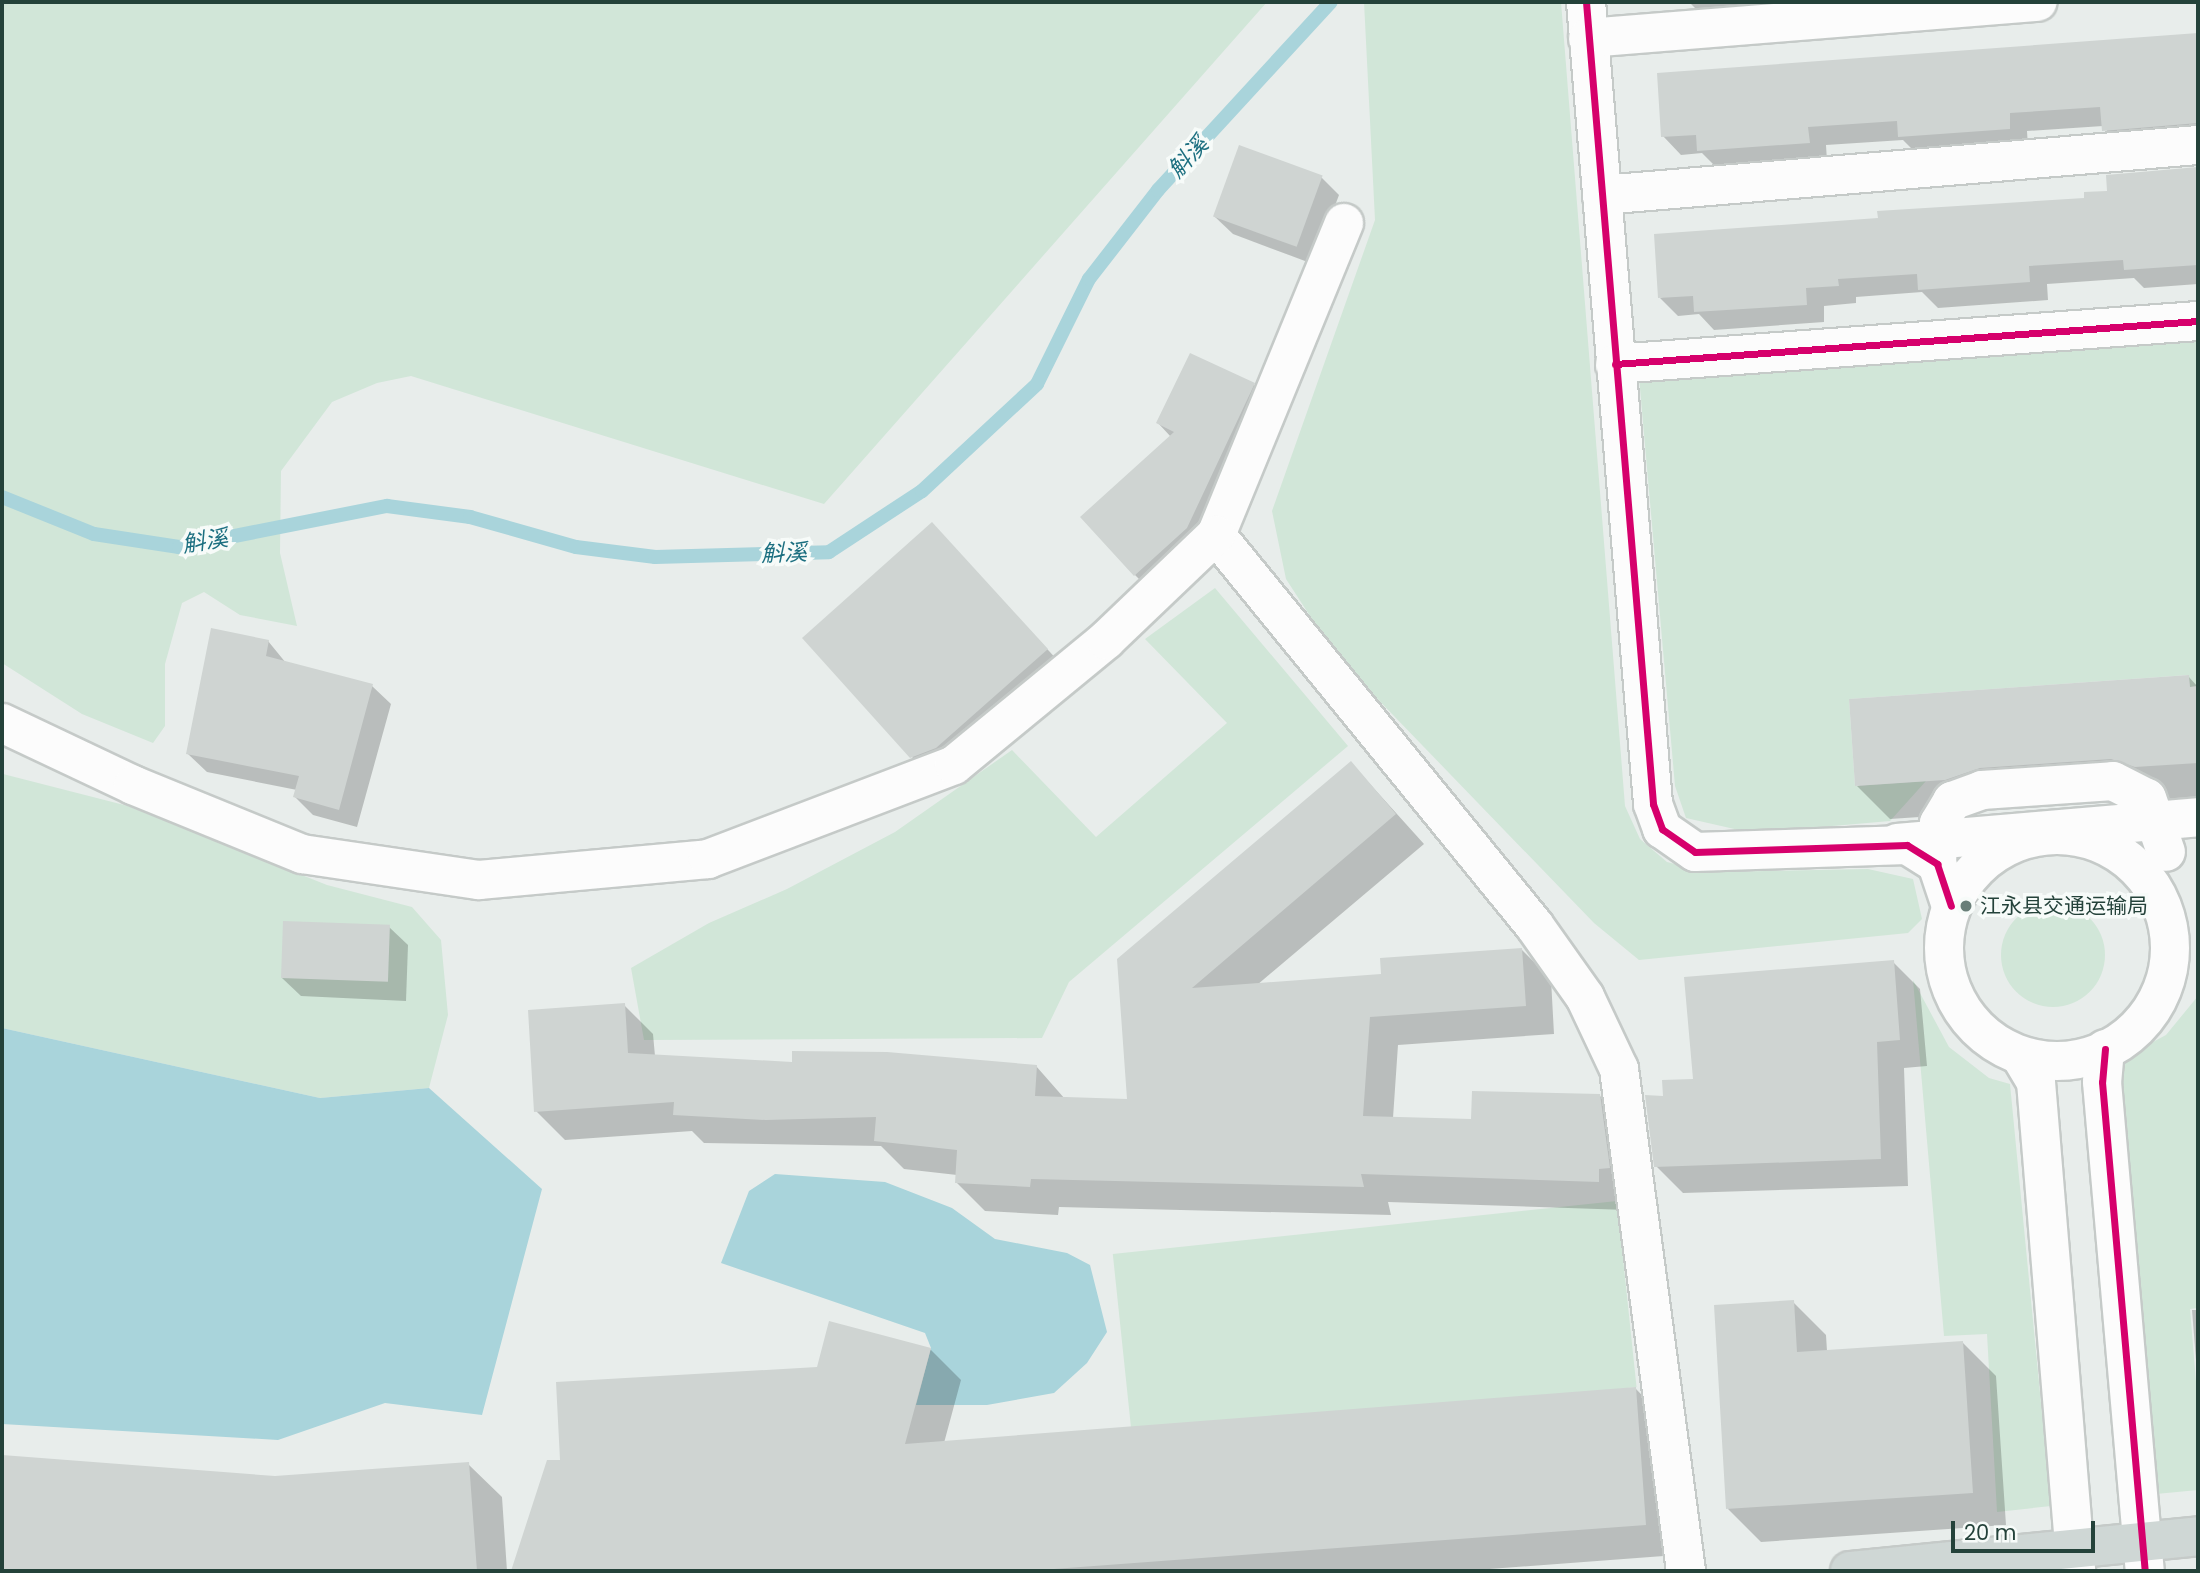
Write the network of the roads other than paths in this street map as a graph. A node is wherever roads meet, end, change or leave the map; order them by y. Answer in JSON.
{"nodes":[{"id":1,"x":2038,"y":2,"type":"edge"},
{"id":2,"x":1587,"y":20,"type":"edge"},
{"id":3,"x":2198,"y":145,"type":"edge"},
{"id":4,"x":1602,"y":195,"type":"junction"},
{"id":5,"x":1344,"y":223,"type":"dead end"},
{"id":6,"x":2198,"y":320,"type":"edge"},
{"id":7,"x":1615,"y":364,"type":"junction"},
{"id":8,"x":1216,"y":535,"type":"junction"},
{"id":9,"x":2,"y":723,"type":"edge"},
{"id":10,"x":2122,"y":782,"type":"junction"},
{"id":11,"x":1952,"y":801,"type":"junction"},
{"id":12,"x":2198,"y":804,"type":"edge"},
{"id":13,"x":2198,"y":817,"type":"edge"},
{"id":14,"x":2050,"y":830,"type":"junction"},
{"id":15,"x":2162,"y":836,"type":"junction"},
{"id":16,"x":1853,"y":846,"type":"junction"},
{"id":17,"x":1937,"y":852,"type":"junction"},
{"id":18,"x":2160,"y":900,"type":"junction"},
{"id":19,"x":1951,"y":906,"type":"junction"},
{"id":20,"x":2105,"y":1049,"type":"junction"},
{"id":21,"x":2021,"y":1057,"type":"junction"},
{"id":22,"x":2198,"y":1536,"type":"edge"},
{"id":23,"x":2144,"y":1557,"type":"edge"},
{"id":24,"x":2075,"y":1560,"type":"edge"},
{"id":25,"x":1686,"y":1571,"type":"edge"},
{"id":26,"x":1850,"y":1571,"type":"edge"}],
"edges":[{"from":1,"to":2,"type":"street"},
{"from":2,"to":4,"type":"street"},
{"from":3,"to":4,"type":"street"},
{"from":4,"to":7,"type":"street"},
{"from":5,"to":8,"type":"street"},
{"from":6,"to":7,"type":"street"},
{"from":7,"to":16,"type":"street"},
{"from":8,"to":9,"type":"street"},
{"from":8,"to":25,"type":"street"},
{"from":10,"to":11,"type":"street"},
{"from":10,"to":12,"type":"street"},
{"from":10,"to":15,"type":"street"},
{"from":11,"to":16,"type":"street"},
{"from":11,"to":17,"type":"street"},
{"from":13,"to":15,"type":"street"},
{"from":14,"to":15,"type":"street"},
{"from":14,"to":17,"type":"street"},
{"from":14,"to":18,"type":"street"},
{"from":14,"to":19,"type":"street"},
{"from":15,"to":18,"type":"street"},
{"from":16,"to":17,"type":"street"},
{"from":17,"to":19,"type":"street"},
{"from":18,"to":20,"type":"street"},
{"from":19,"to":21,"type":"street"},
{"from":20,"to":21,"type":"street"},
{"from":20,"to":23,"type":"street"},
{"from":21,"to":24,"type":"street"},
{"from":22,"to":23,"type":"main road"},
{"from":23,"to":24,"type":"main road"},
{"from":24,"to":26,"type":"main road"}]}
